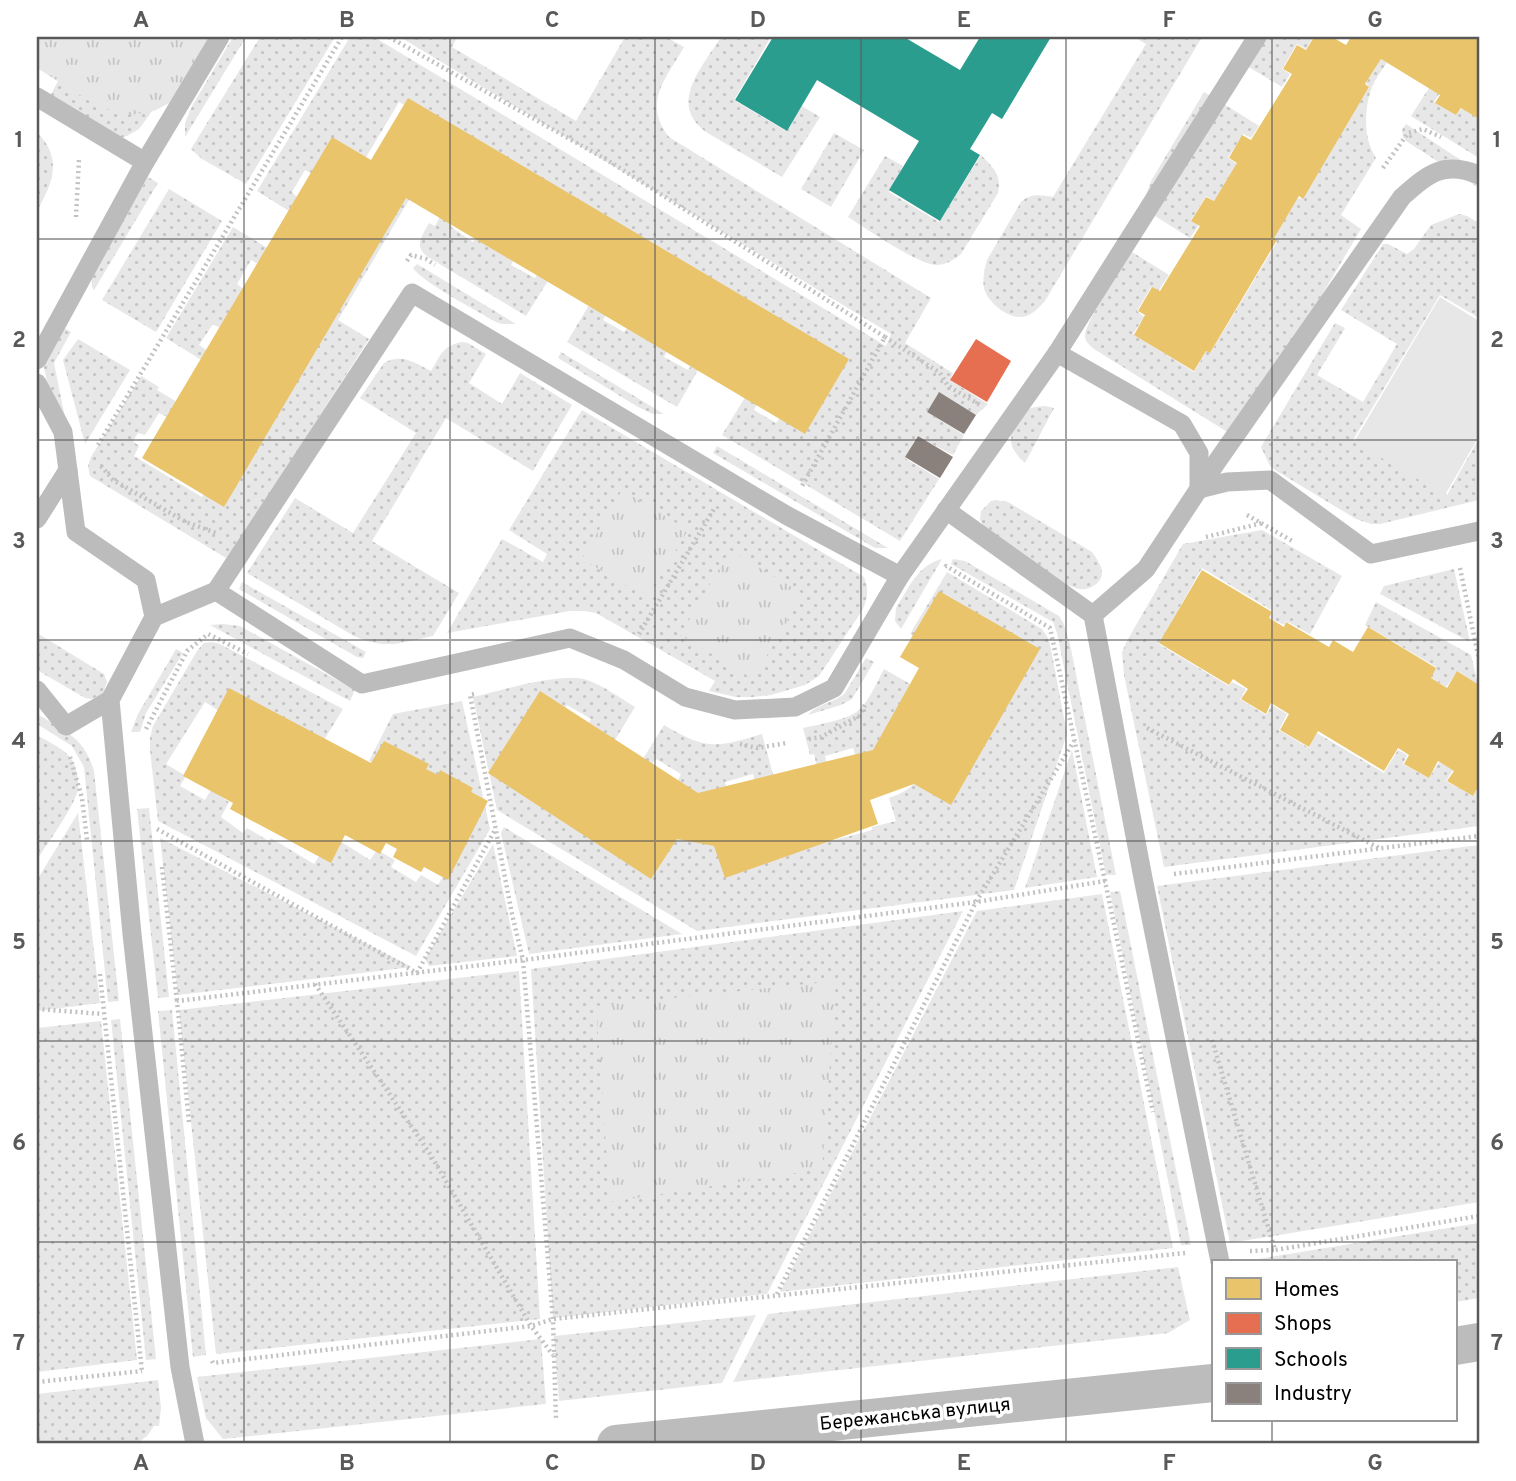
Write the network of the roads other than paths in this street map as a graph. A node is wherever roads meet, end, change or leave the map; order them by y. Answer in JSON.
{"nodes":[{"id":1,"x":220,"y":37,"type":"edge"},
{"id":2,"x":1257,"y":37,"type":"edge"},
{"id":3,"x":37,"y":97,"type":"edge"},
{"id":4,"x":145,"y":162,"type":"junction"},
{"id":5,"x":1479,"y":175,"type":"edge"},
{"id":6,"x":1057,"y":353,"type":"junction"},
{"id":7,"x":37,"y":360,"type":"edge"},
{"id":8,"x":37,"y":383,"type":"edge"},
{"id":9,"x":37,"y":417,"type":"edge"},
{"id":10,"x":63,"y":432,"type":"junction"},
{"id":11,"x":68,"y":470,"type":"junction"},
{"id":12,"x":1199,"y":489,"type":"junction"},
{"id":13,"x":946,"y":510,"type":"junction"},
{"id":14,"x":37,"y":520,"type":"edge"},
{"id":15,"x":1479,"y":531,"type":"edge"},
{"id":16,"x":900,"y":576,"type":"junction"},
{"id":17,"x":216,"y":591,"type":"junction"},
{"id":18,"x":1093,"y":614,"type":"junction"},
{"id":19,"x":155,"y":617,"type":"junction"},
{"id":20,"x":37,"y":690,"type":"edge"},
{"id":21,"x":110,"y":700,"type":"junction"},
{"id":22,"x":1220,"y":1260,"type":"edge"},
{"id":23,"x":1479,"y":1342,"type":"edge"},
{"id":24,"x":1456,"y":1346,"type":"edge"},
{"id":25,"x":1212,"y":1383,"type":"edge"},
{"id":26,"x":195,"y":1444,"type":"edge"},
{"id":27,"x":616,"y":1444,"type":"edge"}],
"edges":[{"from":1,"to":4,"type":"lane"},
{"from":2,"to":6,"type":"lane"},
{"from":3,"to":4,"type":"lane"},
{"from":4,"to":7,"type":"lane"},
{"from":5,"to":12,"type":"lane"},
{"from":6,"to":12,"type":"lane"},
{"from":6,"to":13,"type":"lane"},
{"from":8,"to":10,"type":"lane"},
{"from":9,"to":10,"type":"lane"},
{"from":10,"to":11,"type":"lane"},
{"from":11,"to":14,"type":"lane"},
{"from":11,"to":19,"type":"lane"},
{"from":12,"to":15,"type":"lane"},
{"from":12,"to":18,"type":"lane"},
{"from":13,"to":16,"type":"lane"},
{"from":13,"to":18,"type":"lane"},
{"from":16,"to":17,"type":"lane"},
{"from":16,"to":17,"type":"lane"},
{"from":17,"to":19,"type":"lane"},
{"from":18,"to":22,"type":"lane"},
{"from":19,"to":21,"type":"lane"},
{"from":20,"to":21,"type":"lane"},
{"from":21,"to":26,"type":"lane"},
{"from":23,"to":24,"type":"street"},
{"from":25,"to":27,"type":"street","name":"Бережанська вулиця"}]}
